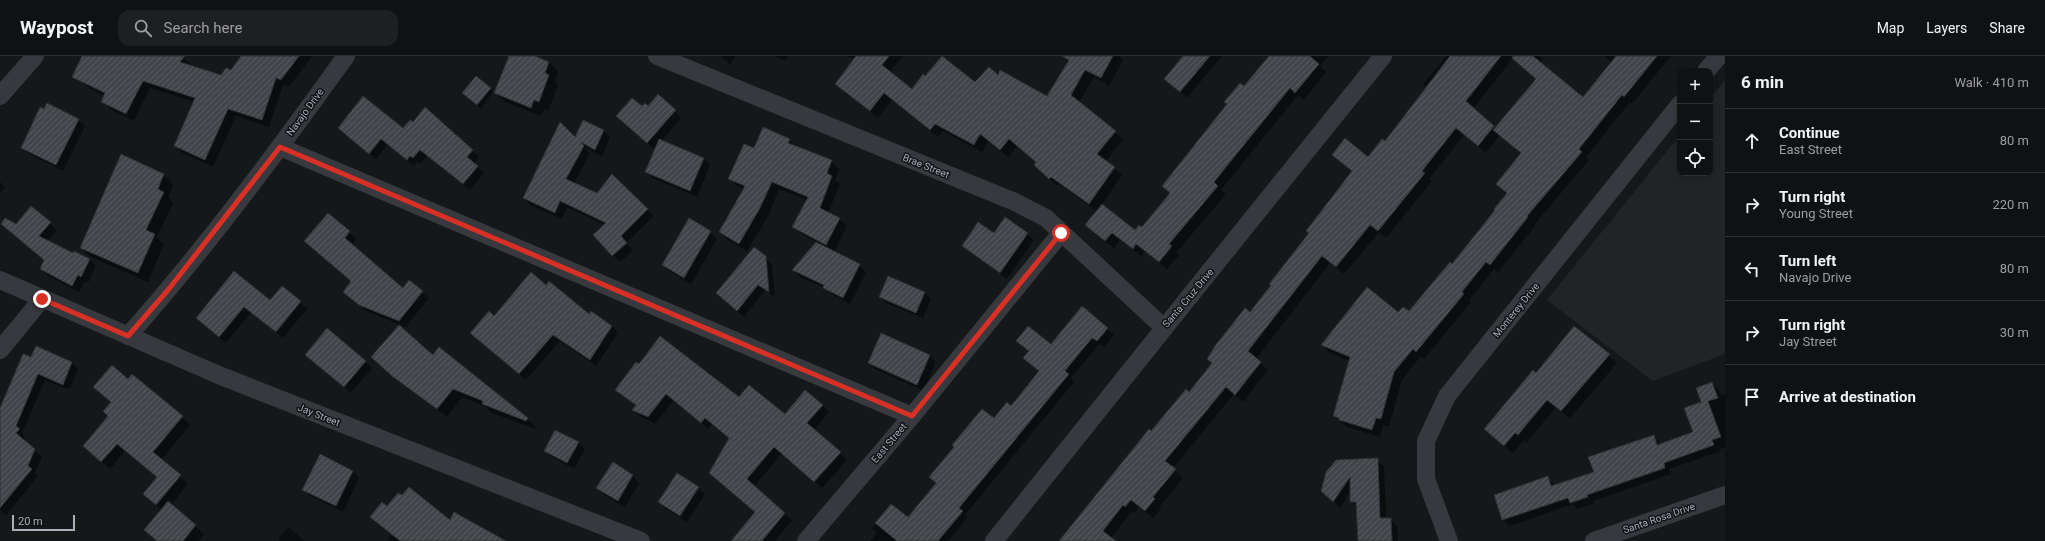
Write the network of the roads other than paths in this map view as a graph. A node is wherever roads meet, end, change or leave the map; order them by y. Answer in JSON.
{"nodes":[{"id":1,"x":35,"y":56,"type":"edge"},
{"id":2,"x":346,"y":56,"type":"edge"},
{"id":3,"x":657,"y":56,"type":"edge"},
{"id":4,"x":1382,"y":56,"type":"edge"},
{"id":5,"x":1719,"y":56,"type":"edge"},
{"id":6,"x":1709,"y":68,"type":"edge"},
{"id":7,"x":0,"y":96,"type":"edge"},
{"id":8,"x":1677,"y":108,"type":"edge"},
{"id":9,"x":280,"y":147,"type":"junction"},
{"id":10,"x":1061,"y":233,"type":"junction"},
{"id":11,"x":0,"y":280,"type":"edge"},
{"id":12,"x":42,"y":299,"type":"junction"},
{"id":13,"x":1163,"y":327,"type":"junction"},
{"id":14,"x":128,"y":336,"type":"junction"},
{"id":15,"x":0,"y":350,"type":"edge"},
{"id":16,"x":912,"y":416,"type":"junction"},
{"id":17,"x":1725,"y":495,"type":"edge"},
{"id":18,"x":641,"y":541,"type":"edge"},
{"id":19,"x":806,"y":541,"type":"edge"},
{"id":20,"x":994,"y":541,"type":"edge"},
{"id":21,"x":1449,"y":541,"type":"edge"},
{"id":22,"x":1594,"y":541,"type":"edge"}],
"edges":[{"from":1,"to":7,"type":"street"},
{"from":2,"to":9,"type":"street","name":"Navajo Drive"},
{"from":3,"to":10,"type":"street","name":"Brae Street"},
{"from":4,"to":13,"type":"street","name":"Santa Cruz Drive"},
{"from":5,"to":6,"type":"street"},
{"from":8,"to":21,"type":"street","name":"Monterey Drive"},
{"from":9,"to":14,"type":"street","name":"Navajo Drive"},
{"from":9,"to":16,"type":"street"},
{"from":10,"to":13,"type":"street","name":"Brae Street"},
{"from":10,"to":16,"type":"street","name":"East Street"},
{"from":11,"to":12,"type":"street","name":"Jay Street"},
{"from":12,"to":14,"type":"street","name":"Jay Street"},
{"from":12,"to":15,"type":"street"},
{"from":13,"to":20,"type":"street","name":"Santa Cruz Drive"},
{"from":14,"to":18,"type":"street","name":"Jay Street"},
{"from":16,"to":19,"type":"street","name":"East Street"},
{"from":17,"to":22,"type":"street","name":"Santa Rosa Drive"}]}
